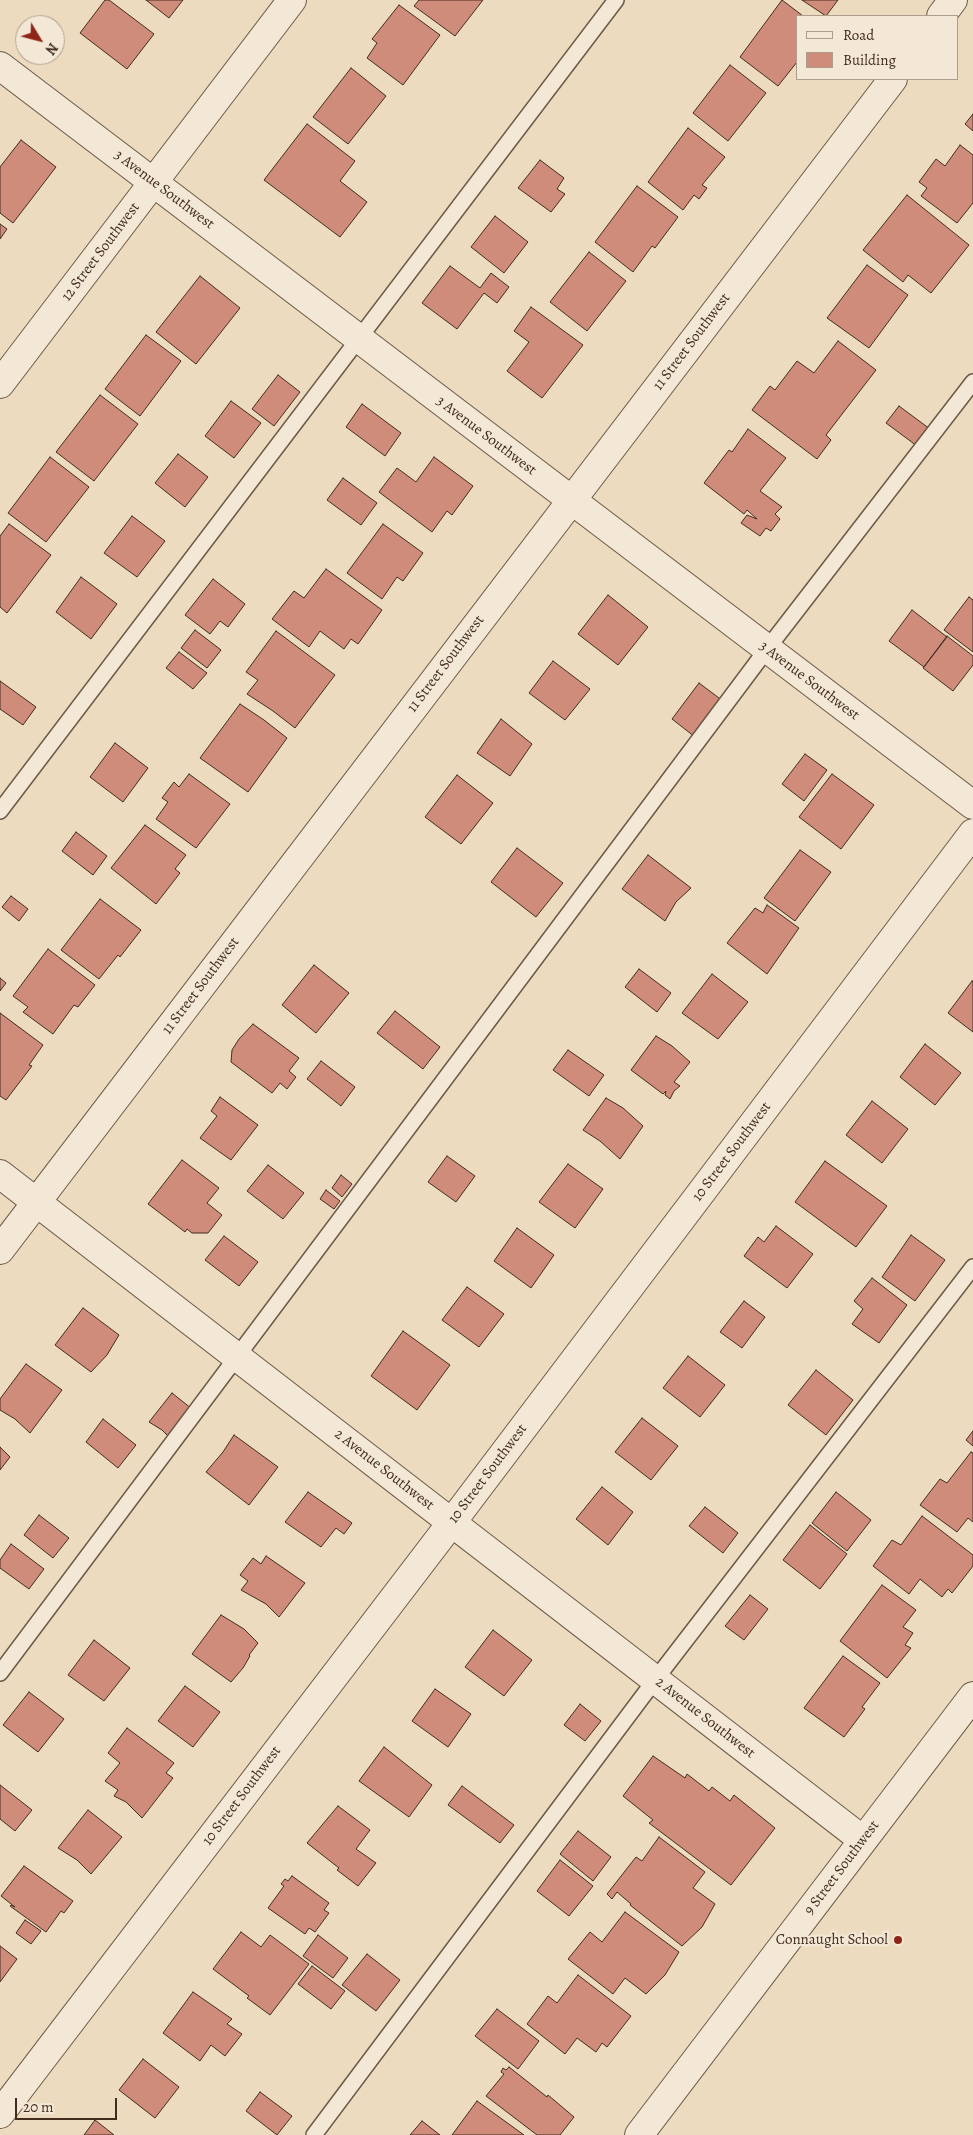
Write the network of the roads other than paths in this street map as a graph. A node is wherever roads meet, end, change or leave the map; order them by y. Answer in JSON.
{"nodes":[{"id":1,"x":292,"y":0,"type":"edge"},
{"id":2,"x":616,"y":0,"type":"edge"},
{"id":3,"x":953,"y":0,"type":"edge"},
{"id":4,"x":942,"y":15,"type":"edge"},
{"id":5,"x":0,"y":66,"type":"edge"},
{"id":6,"x":892,"y":80,"type":"edge"},
{"id":7,"x":154,"y":183,"type":"junction"},
{"id":8,"x":359,"y":338,"type":"junction"},
{"id":9,"x":973,"y":382,"type":"edge"},
{"id":10,"x":0,"y":384,"type":"edge"},
{"id":11,"x":571,"y":500,"type":"junction"},
{"id":12,"x":767,"y":649,"type":"junction"},
{"id":13,"x":973,"y":805,"type":"edge"},
{"id":14,"x":0,"y":811,"type":"edge"},
{"id":15,"x":973,"y":833,"type":"edge"},
{"id":16,"x":0,"y":1174,"type":"edge"},
{"id":17,"x":36,"y":1202,"type":"junction"},
{"id":18,"x":0,"y":1250,"type":"edge"},
{"id":19,"x":973,"y":1267,"type":"edge"},
{"id":20,"x":237,"y":1357,"type":"junction"},
{"id":21,"x":452,"y":1522,"type":"junction"},
{"id":22,"x":0,"y":1673,"type":"edge"},
{"id":23,"x":655,"y":1680,"type":"junction"},
{"id":24,"x":973,"y":1696,"type":"edge"},
{"id":25,"x":863,"y":1840,"type":"junction"},
{"id":26,"x":0,"y":2114,"type":"edge"},
{"id":27,"x":314,"y":2135,"type":"edge"},
{"id":28,"x":639,"y":2135,"type":"edge"}],
"edges":[{"from":1,"to":7,"type":"street","name":"12 Street Southwest"},
{"from":2,"to":8,"type":"lane"},
{"from":3,"to":4,"type":"street"},
{"from":5,"to":7,"type":"street","name":"3 Avenue Southwest"},
{"from":6,"to":11,"type":"street","name":"11 Street Southwest"},
{"from":7,"to":8,"type":"street","name":"3 Avenue Southwest"},
{"from":7,"to":10,"type":"street","name":"12 Street Southwest"},
{"from":8,"to":11,"type":"street","name":"3 Avenue Southwest"},
{"from":8,"to":14,"type":"lane"},
{"from":9,"to":12,"type":"lane"},
{"from":11,"to":12,"type":"street","name":"3 Avenue Southwest"},
{"from":11,"to":17,"type":"street","name":"11 Street Southwest"},
{"from":12,"to":13,"type":"street","name":"3 Avenue Southwest"},
{"from":12,"to":20,"type":"lane"},
{"from":15,"to":21,"type":"street","name":"10 Street Southwest"},
{"from":16,"to":17,"type":"street","name":"2 Avenue Southwest"},
{"from":17,"to":18,"type":"street","name":"11 Street Southwest"},
{"from":17,"to":20,"type":"street","name":"2 Avenue Southwest"},
{"from":19,"to":23,"type":"lane"},
{"from":20,"to":21,"type":"street","name":"2 Avenue Southwest"},
{"from":20,"to":22,"type":"lane"},
{"from":21,"to":23,"type":"street","name":"2 Avenue Southwest"},
{"from":21,"to":26,"type":"street","name":"10 Street Southwest"},
{"from":23,"to":25,"type":"street","name":"2 Avenue Southwest"},
{"from":23,"to":27,"type":"lane"},
{"from":24,"to":25,"type":"street","name":"9 Street Southwest"},
{"from":25,"to":28,"type":"street","name":"9 Street Southwest"}]}
